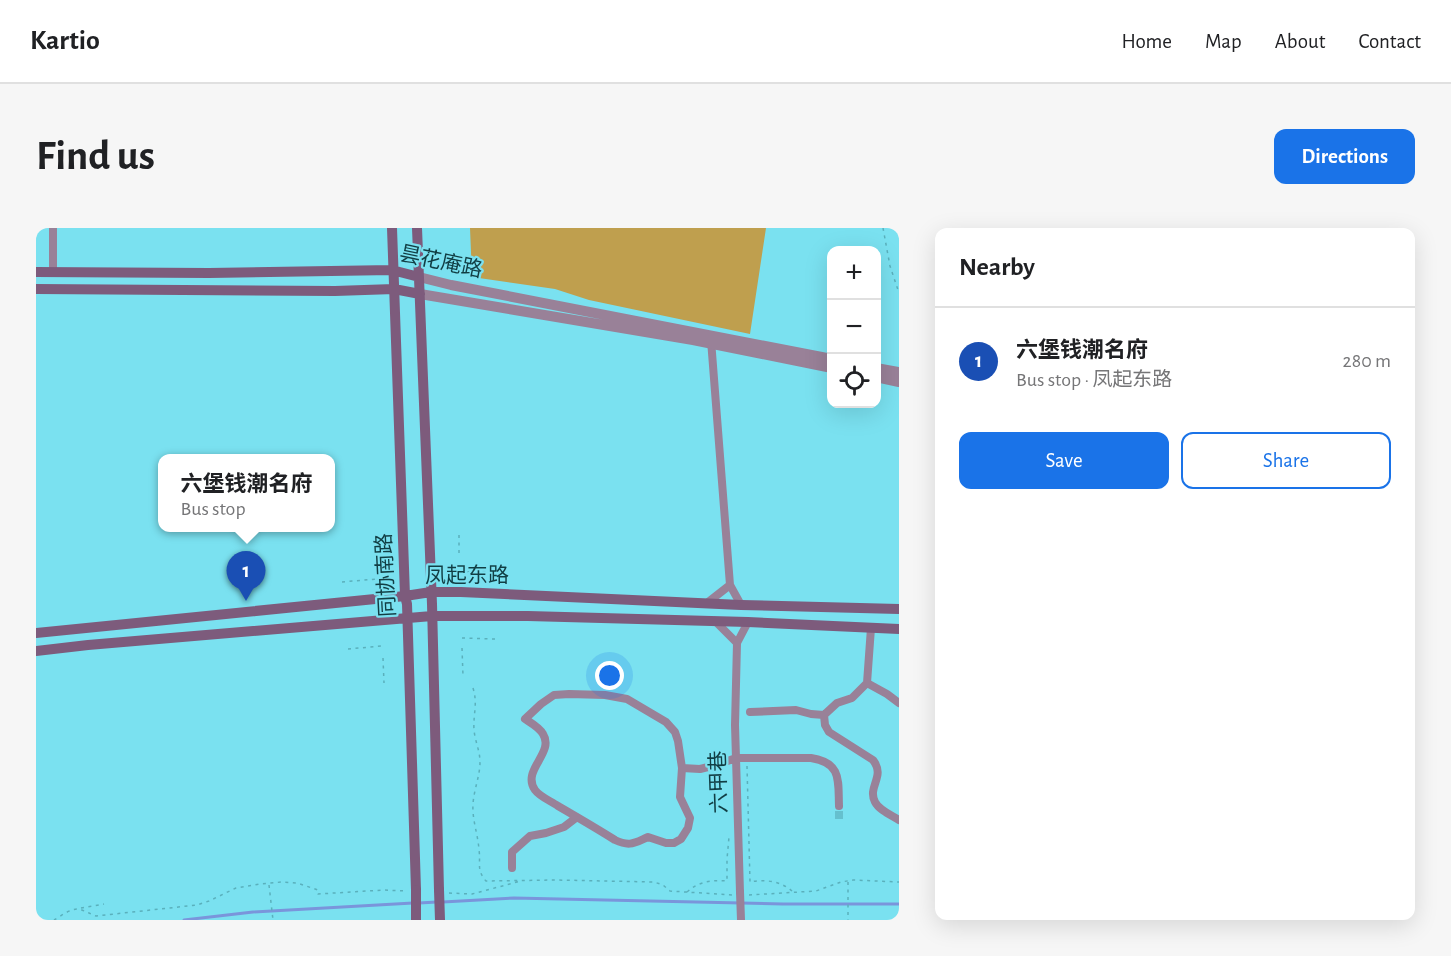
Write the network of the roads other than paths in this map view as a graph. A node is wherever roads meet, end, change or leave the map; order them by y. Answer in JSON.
{"nodes":[{"id":1,"x":53,"y":228,"type":"edge"},
{"id":2,"x":392,"y":228,"type":"edge"},
{"id":3,"x":417,"y":228,"type":"edge"},
{"id":4,"x":392,"y":270,"type":"junction"},
{"id":5,"x":53,"y":271,"type":"junction"},
{"id":6,"x":36,"y":272,"type":"edge"},
{"id":7,"x":419,"y":277,"type":"junction"},
{"id":8,"x":36,"y":289,"type":"edge"},
{"id":9,"x":394,"y":289,"type":"junction"},
{"id":10,"x":420,"y":294,"type":"junction"},
{"id":11,"x":711,"y":340,"type":"junction"},
{"id":12,"x":827,"y":358,"type":"edge"},
{"id":13,"x":827,"y":367,"type":"edge"},
{"id":14,"x":881,"y":369,"type":"edge"},
{"id":15,"x":899,"y":372,"type":"edge"},
{"id":16,"x":881,"y":378,"type":"edge"},
{"id":17,"x":899,"y":382,"type":"edge"},
{"id":18,"x":730,"y":585,"type":"junction"},
{"id":19,"x":431,"y":592,"type":"junction"},
{"id":20,"x":405,"y":596,"type":"junction"},
{"id":21,"x":708,"y":603,"type":"junction"},
{"id":22,"x":741,"y":605,"type":"junction"},
{"id":23,"x":899,"y":609,"type":"edge"},
{"id":24,"x":432,"y":616,"type":"junction"},
{"id":25,"x":408,"y":618,"type":"junction"},
{"id":26,"x":716,"y":621,"type":"junction"},
{"id":27,"x":748,"y":622,"type":"junction"},
{"id":28,"x":871,"y":628,"type":"junction"},
{"id":29,"x":899,"y":629,"type":"edge"},
{"id":30,"x":36,"y":633,"type":"edge"},
{"id":31,"x":737,"y":643,"type":"junction"},
{"id":32,"x":36,"y":651,"type":"edge"},
{"id":33,"x":867,"y":683,"type":"junction"},
{"id":34,"x":899,"y":703,"type":"edge"},
{"id":35,"x":750,"y":712,"type":"dead end"},
{"id":36,"x":824,"y":715,"type":"junction"},
{"id":37,"x":736,"y":758,"type":"junction"},
{"id":38,"x":682,"y":768,"type":"junction"},
{"id":39,"x":839,"y":806,"type":"tunnel mouth"},
{"id":40,"x":577,"y":817,"type":"junction"},
{"id":41,"x":899,"y":820,"type":"edge"},
{"id":42,"x":512,"y":868,"type":"dead end"},
{"id":43,"x":416,"y":920,"type":"edge"},
{"id":44,"x":440,"y":920,"type":"edge"},
{"id":45,"x":741,"y":920,"type":"edge"}],
"edges":[{"from":1,"to":5,"type":"street"},
{"from":2,"to":4,"type":"main road","name":"同协南路"},
{"from":3,"to":7,"type":"main road","name":"同协南路"},
{"from":4,"to":5,"type":"main road","name":"昙花庵路"},
{"from":4,"to":7,"type":"main road","name":"昙花庵路"},
{"from":4,"to":9,"type":"main road","name":"同协南路"},
{"from":5,"to":6,"type":"main road","name":"昙花庵路"},
{"from":7,"to":10,"type":"main road","name":"同协南路"},
{"from":7,"to":11,"type":"street","name":"昙花庵路"},
{"from":8,"to":9,"type":"main road","name":"昙花庵路"},
{"from":9,"to":10,"type":"main road","name":"昙花庵路"},
{"from":9,"to":20,"type":"main road","name":"同协南路"},
{"from":10,"to":11,"type":"street","name":"昙花庵路"},
{"from":10,"to":19,"type":"main road","name":"同协南路"},
{"from":11,"to":12,"type":"street","name":"昙花庵路"},
{"from":11,"to":13,"type":"street","name":"昙花庵路"},
{"from":11,"to":18,"type":"street"},
{"from":14,"to":15,"type":"street"},
{"from":16,"to":17,"type":"street"},
{"from":18,"to":21,"type":"street"},
{"from":18,"to":22,"type":"street"},
{"from":19,"to":20,"type":"main road","name":"凤起东路"},
{"from":19,"to":21,"type":"main road","name":"凤起东路"},
{"from":19,"to":24,"type":"main road","name":"同协南路"},
{"from":20,"to":25,"type":"main road","name":"同协南路"},
{"from":20,"to":30,"type":"main road","name":"凤起东路"},
{"from":21,"to":22,"type":"main road","name":"凤起东路"},
{"from":22,"to":23,"type":"main road","name":"凤起东路"},
{"from":24,"to":25,"type":"main road","name":"凤起东路"},
{"from":24,"to":26,"type":"main road","name":"凤起东路"},
{"from":24,"to":44,"type":"main road","name":"同协南路","bridge":true},
{"from":25,"to":32,"type":"main road","name":"凤起东路"},
{"from":25,"to":43,"type":"main road","name":"同协南路","bridge":true},
{"from":26,"to":27,"type":"main road","name":"凤起东路"},
{"from":26,"to":31,"type":"street"},
{"from":27,"to":28,"type":"main road","name":"凤起东路"},
{"from":27,"to":31,"type":"street","name":"六甲巷"},
{"from":28,"to":29,"type":"main road","name":"凤起东路"},
{"from":28,"to":33,"type":"street"},
{"from":31,"to":37,"type":"street","name":"六甲巷"},
{"from":33,"to":34,"type":"street"},
{"from":33,"to":36,"type":"street"},
{"from":35,"to":36,"type":"street"},
{"from":36,"to":41,"type":"street"},
{"from":37,"to":38,"type":"street"},
{"from":37,"to":39,"type":"street"},
{"from":37,"to":45,"type":"street","name":"六甲巷","bridge":true},
{"from":38,"to":40,"type":"street"},
{"from":38,"to":40,"type":"street"},
{"from":40,"to":42,"type":"street"}]}
